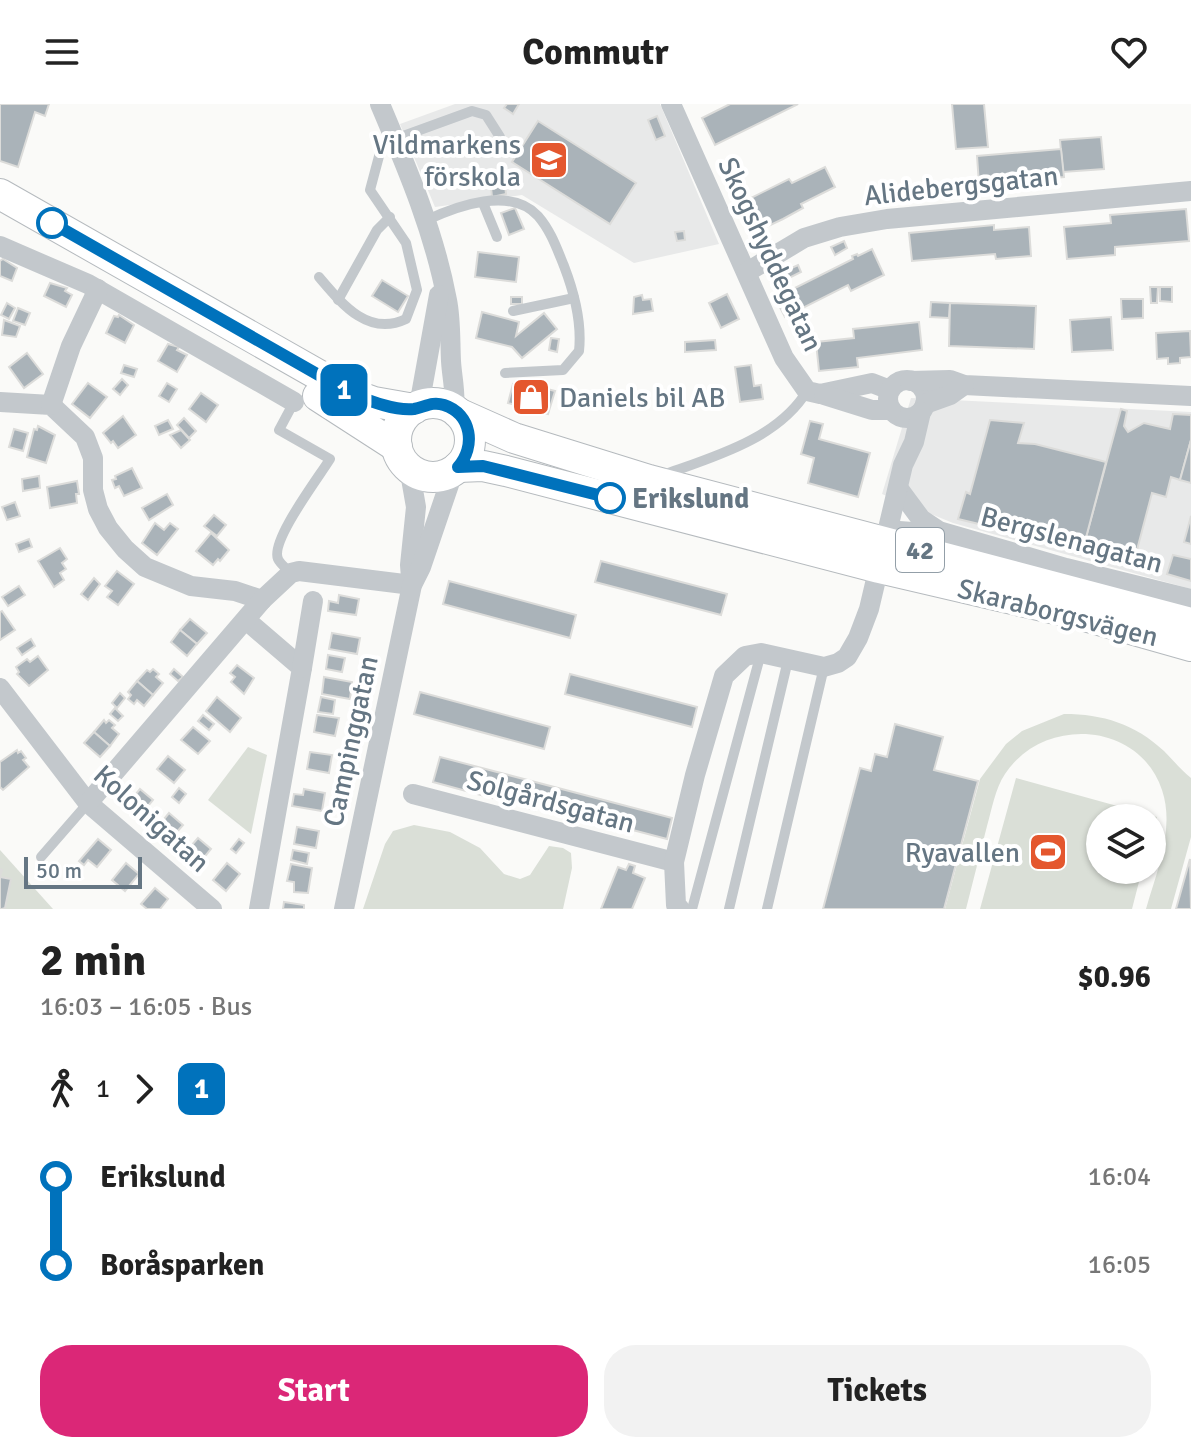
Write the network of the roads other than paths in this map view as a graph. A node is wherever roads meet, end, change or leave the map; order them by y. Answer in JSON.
{"nodes":[{"id":1,"x":380,"y":104,"type":"edge"},
{"id":2,"x":671,"y":104,"type":"edge"},
{"id":3,"x":500,"y":137,"type":"dead end"},
{"id":4,"x":389,"y":142,"type":"junction"},
{"id":5,"x":1191,"y":191,"type":"edge"},
{"id":6,"x":0,"y":194,"type":"edge"},
{"id":7,"x":483,"y":203,"type":"junction"},
{"id":8,"x":0,"y":214,"type":"edge"},
{"id":9,"x":390,"y":217,"type":"junction"},
{"id":10,"x":427,"y":220,"type":"junction"},
{"id":11,"x":497,"y":237,"type":"dead end"},
{"id":12,"x":0,"y":246,"type":"edge"},
{"id":13,"x":747,"y":272,"type":"junction"},
{"id":14,"x":319,"y":277,"type":"dead end"},
{"id":15,"x":443,"y":284,"type":"junction"},
{"id":16,"x":98,"y":289,"type":"junction"},
{"id":17,"x":574,"y":298,"type":"junction"},
{"id":18,"x":338,"y":300,"type":"junction"},
{"id":19,"x":513,"y":311,"type":"dead end"},
{"id":20,"x":505,"y":373,"type":"dead end"},
{"id":21,"x":910,"y":381,"type":"junction"},
{"id":22,"x":964,"y":385,"type":"junction"},
{"id":23,"x":814,"y":392,"type":"junction"},
{"id":24,"x":1191,"y":396,"type":"edge"},
{"id":25,"x":0,"y":402,"type":"edge"},
{"id":26,"x":294,"y":402,"type":"joint"},
{"id":27,"x":51,"y":405,"type":"junction"},
{"id":28,"x":893,"y":405,"type":"junction"},
{"id":29,"x":416,"y":408,"type":"junction"},
{"id":30,"x":923,"y":408,"type":"junction"},
{"id":31,"x":456,"y":411,"type":"junction"},
{"id":32,"x":403,"y":457,"type":"junction"},
{"id":33,"x":903,"y":465,"type":"junction"},
{"id":34,"x":456,"y":468,"type":"junction"},
{"id":35,"x":649,"y":480,"type":"junction"},
{"id":36,"x":898,"y":488,"type":"junction"},
{"id":37,"x":939,"y":531,"type":"junction"},
{"id":38,"x":878,"y":542,"type":"junction"},
{"id":39,"x":291,"y":573,"type":"junction"},
{"id":40,"x":412,"y":585,"type":"junction"},
{"id":41,"x":1191,"y":599,"type":"edge"},
{"id":42,"x":262,"y":600,"type":"junction"},
{"id":43,"x":313,"y":601,"type":"dead end"},
{"id":44,"x":246,"y":620,"type":"junction"},
{"id":45,"x":1191,"y":623,"type":"edge"},
{"id":46,"x":1191,"y":646,"type":"edge"},
{"id":47,"x":761,"y":653,"type":"junction"},
{"id":48,"x":788,"y":660,"type":"junction"},
{"id":49,"x":824,"y":667,"type":"junction"},
{"id":50,"x":302,"y":668,"type":"junction"},
{"id":51,"x":0,"y":688,"type":"edge"},
{"id":52,"x":413,"y":794,"type":"dead end"},
{"id":53,"x":88,"y":803,"type":"junction"},
{"id":54,"x":41,"y":857,"type":"dead end"},
{"id":55,"x":674,"y":862,"type":"junction"},
{"id":56,"x":212,"y":909,"type":"edge"},
{"id":57,"x":259,"y":909,"type":"edge"},
{"id":58,"x":344,"y":909,"type":"edge"},
{"id":59,"x":680,"y":909,"type":"edge"},
{"id":60,"x":692,"y":909,"type":"edge"},
{"id":61,"x":729,"y":909,"type":"edge"},
{"id":62,"x":767,"y":909,"type":"edge"}],
"edges":[{"from":1,"to":4,"type":"street"},
{"from":2,"to":13,"type":"street","name":"Skogshyddegatan"},
{"from":3,"to":4,"type":"lane"},
{"from":4,"to":9,"type":"lane"},
{"from":4,"to":10,"type":"street"},
{"from":5,"to":13,"type":"street","name":"Alidebergsgatan"},
{"from":6,"to":29,"type":"main road","number":"42"},
{"from":7,"to":10,"type":"lane"},
{"from":7,"to":11,"type":"lane"},
{"from":7,"to":17,"type":"lane"},
{"from":8,"to":32,"type":"main road","number":"42"},
{"from":9,"to":18,"type":"lane"},
{"from":9,"to":18,"type":"lane"},
{"from":10,"to":15,"type":"street"},
{"from":12,"to":16,"type":"street"},
{"from":13,"to":23,"type":"street","name":"Skogshyddegatan"},
{"from":14,"to":18,"type":"lane"},
{"from":15,"to":29,"type":"street"},
{"from":15,"to":31,"type":"street"},
{"from":16,"to":26,"type":"street"},
{"from":16,"to":27,"type":"street"},
{"from":17,"to":19,"type":"lane"},
{"from":17,"to":20,"type":"lane"},
{"from":21,"to":22,"type":"street"},
{"from":21,"to":28,"type":"street"},
{"from":21,"to":30,"type":"street"},
{"from":22,"to":24,"type":"street"},
{"from":22,"to":30,"type":"street"},
{"from":23,"to":28,"type":"street"},
{"from":23,"to":35,"type":"lane"},
{"from":25,"to":27,"type":"street"},
{"from":26,"to":39,"type":"lane"},
{"from":27,"to":42,"type":"street"},
{"from":28,"to":30,"type":"street"},
{"from":28,"to":33,"type":"street"},
{"from":29,"to":31,"type":"main road","number":"42"},
{"from":29,"to":32,"type":"main road"},
{"from":30,"to":33,"type":"street"},
{"from":31,"to":34,"type":"main road"},
{"from":31,"to":35,"type":"main road","name":"Skaraborgsvägen","number":"42"},
{"from":32,"to":34,"type":"main road","number":"42"},
{"from":32,"to":40,"type":"street","name":"Campinggatan"},
{"from":33,"to":36,"type":"street"},
{"from":34,"to":38,"type":"main road","name":"Skaraborgsvägen","number":"42"},
{"from":34,"to":40,"type":"street","name":"Campinggatan"},
{"from":35,"to":38,"type":"main road","name":"Skaraborgsvägen","number":"42"},
{"from":36,"to":37,"type":"street","name":"Bergslenagatan"},
{"from":36,"to":38,"type":"street"},
{"from":37,"to":38,"type":"lane","name":"Bergslenagatan"},
{"from":37,"to":41,"type":"street","name":"Bergslenagatan"},
{"from":38,"to":45,"type":"main road","name":"Skaraborgsvägen","number":"42"},
{"from":38,"to":46,"type":"main road","name":"Skaraborgsvägen","number":"42"},
{"from":38,"to":49,"type":"street"},
{"from":39,"to":40,"type":"street"},
{"from":39,"to":42,"type":"street"},
{"from":40,"to":58,"type":"street","name":"Campinggatan"},
{"from":42,"to":44,"type":"street"},
{"from":43,"to":50,"type":"street"},
{"from":44,"to":50,"type":"street"},
{"from":44,"to":53,"type":"street"},
{"from":47,"to":48,"type":"street"},
{"from":47,"to":55,"type":"street"},
{"from":47,"to":60,"type":"lane"},
{"from":48,"to":49,"type":"street"},
{"from":48,"to":61,"type":"lane"},
{"from":49,"to":62,"type":"lane"},
{"from":50,"to":57,"type":"street"},
{"from":51,"to":53,"type":"street","name":"Kolonigatan"},
{"from":52,"to":55,"type":"street","name":"Solgårdsgatan"},
{"from":53,"to":54,"type":"lane"},
{"from":53,"to":56,"type":"street","name":"Kolonigatan"},
{"from":55,"to":59,"type":"street"}]}
